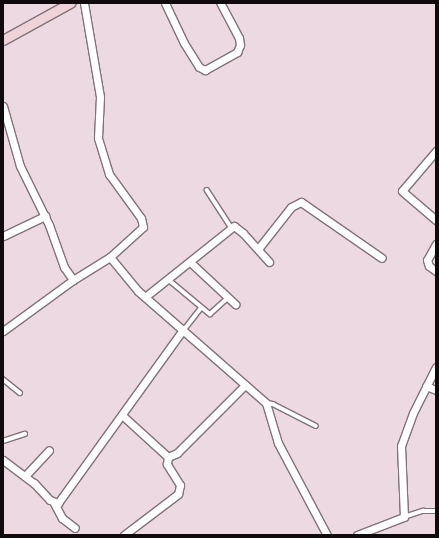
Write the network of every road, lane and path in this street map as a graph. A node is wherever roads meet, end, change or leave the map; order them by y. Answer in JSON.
{"nodes":[{"id":1,"x":70,"y":3,"type":"edge"},
{"id":2,"x":84,"y":3,"type":"edge"},
{"id":3,"x":165,"y":3,"type":"edge"},
{"id":4,"x":220,"y":3,"type":"edge"},
{"id":5,"x":3,"y":40,"type":"edge"},
{"id":6,"x":3,"y":106,"type":"edge"},
{"id":7,"x":436,"y":151,"type":"edge"},
{"id":8,"x":207,"y":190,"type":"dead end"},
{"id":9,"x":45,"y":216,"type":"junction"},
{"id":10,"x":436,"y":220,"type":"edge"},
{"id":11,"x":231,"y":227,"type":"junction"},
{"id":12,"x":3,"y":236,"type":"edge"},
{"id":13,"x":436,"y":244,"type":"edge"},
{"id":14,"x":258,"y":249,"type":"junction"},
{"id":15,"x":110,"y":257,"type":"junction"},
{"id":16,"x":382,"y":258,"type":"dead end"},
{"id":17,"x":190,"y":262,"type":"junction"},
{"id":18,"x":269,"y":262,"type":"dead end"},
{"id":19,"x":436,"y":271,"type":"edge"},
{"id":20,"x":168,"y":279,"type":"junction"},
{"id":21,"x":72,"y":280,"type":"junction"},
{"id":22,"x":145,"y":297,"type":"junction"},
{"id":23,"x":228,"y":298,"type":"junction"},
{"id":24,"x":236,"y":304,"type":"dead end"},
{"id":25,"x":201,"y":308,"type":"junction"},
{"id":26,"x":3,"y":331,"type":"edge"},
{"id":27,"x":182,"y":331,"type":"junction"},
{"id":28,"x":436,"y":367,"type":"edge"},
{"id":29,"x":3,"y":379,"type":"edge"},
{"id":30,"x":245,"y":385,"type":"junction"},
{"id":31,"x":426,"y":386,"type":"junction"},
{"id":32,"x":436,"y":390,"type":"edge"},
{"id":33,"x":20,"y":393,"type":"dead end"},
{"id":34,"x":266,"y":403,"type":"junction"},
{"id":35,"x":123,"y":416,"type":"junction"},
{"id":36,"x":316,"y":426,"type":"dead end"},
{"id":37,"x":25,"y":434,"type":"dead end"},
{"id":38,"x":3,"y":441,"type":"edge"},
{"id":39,"x":49,"y":450,"type":"dead end"},
{"id":40,"x":168,"y":457,"type":"junction"},
{"id":41,"x":3,"y":460,"type":"edge"},
{"id":42,"x":25,"y":476,"type":"junction"},
{"id":43,"x":54,"y":503,"type":"junction"},
{"id":44,"x":436,"y":511,"type":"edge"},
{"id":45,"x":404,"y":517,"type":"junction"},
{"id":46,"x":75,"y":528,"type":"dead end"},
{"id":47,"x":124,"y":535,"type":"edge"},
{"id":48,"x":327,"y":535,"type":"edge"},
{"id":49,"x":357,"y":535,"type":"edge"}],
"edges":[{"from":1,"to":5,"type":"street"},
{"from":2,"to":15,"type":"street"},
{"from":3,"to":4,"type":"street"},
{"from":6,"to":9,"type":"street"},
{"from":7,"to":10,"type":"street"},
{"from":8,"to":11,"type":"lane"},
{"from":9,"to":12,"type":"street"},
{"from":9,"to":21,"type":"street"},
{"from":11,"to":14,"type":"street"},
{"from":11,"to":17,"type":"street"},
{"from":13,"to":19,"type":"street"},
{"from":14,"to":16,"type":"street"},
{"from":14,"to":18,"type":"street"},
{"from":15,"to":21,"type":"street"},
{"from":15,"to":22,"type":"street"},
{"from":17,"to":20,"type":"street"},
{"from":17,"to":23,"type":"street"},
{"from":20,"to":22,"type":"street"},
{"from":20,"to":25,"type":"lane"},
{"from":21,"to":26,"type":"street"},
{"from":22,"to":27,"type":"street"},
{"from":23,"to":24,"type":"street"},
{"from":23,"to":25,"type":"lane"},
{"from":25,"to":27,"type":"lane"},
{"from":27,"to":30,"type":"street"},
{"from":27,"to":35,"type":"street"},
{"from":28,"to":31,"type":"street"},
{"from":29,"to":33,"type":"lane"},
{"from":30,"to":34,"type":"street"},
{"from":30,"to":40,"type":"street"},
{"from":31,"to":32,"type":"street"},
{"from":31,"to":45,"type":"street"},
{"from":34,"to":36,"type":"lane"},
{"from":34,"to":48,"type":"street"},
{"from":35,"to":40,"type":"street"},
{"from":35,"to":43,"type":"street"},
{"from":37,"to":38,"type":"lane"},
{"from":39,"to":42,"type":"street"},
{"from":40,"to":47,"type":"street"},
{"from":41,"to":42,"type":"street"},
{"from":42,"to":43,"type":"street"},
{"from":43,"to":46,"type":"street"},
{"from":44,"to":45,"type":"lane"},
{"from":45,"to":49,"type":"street"}]}
